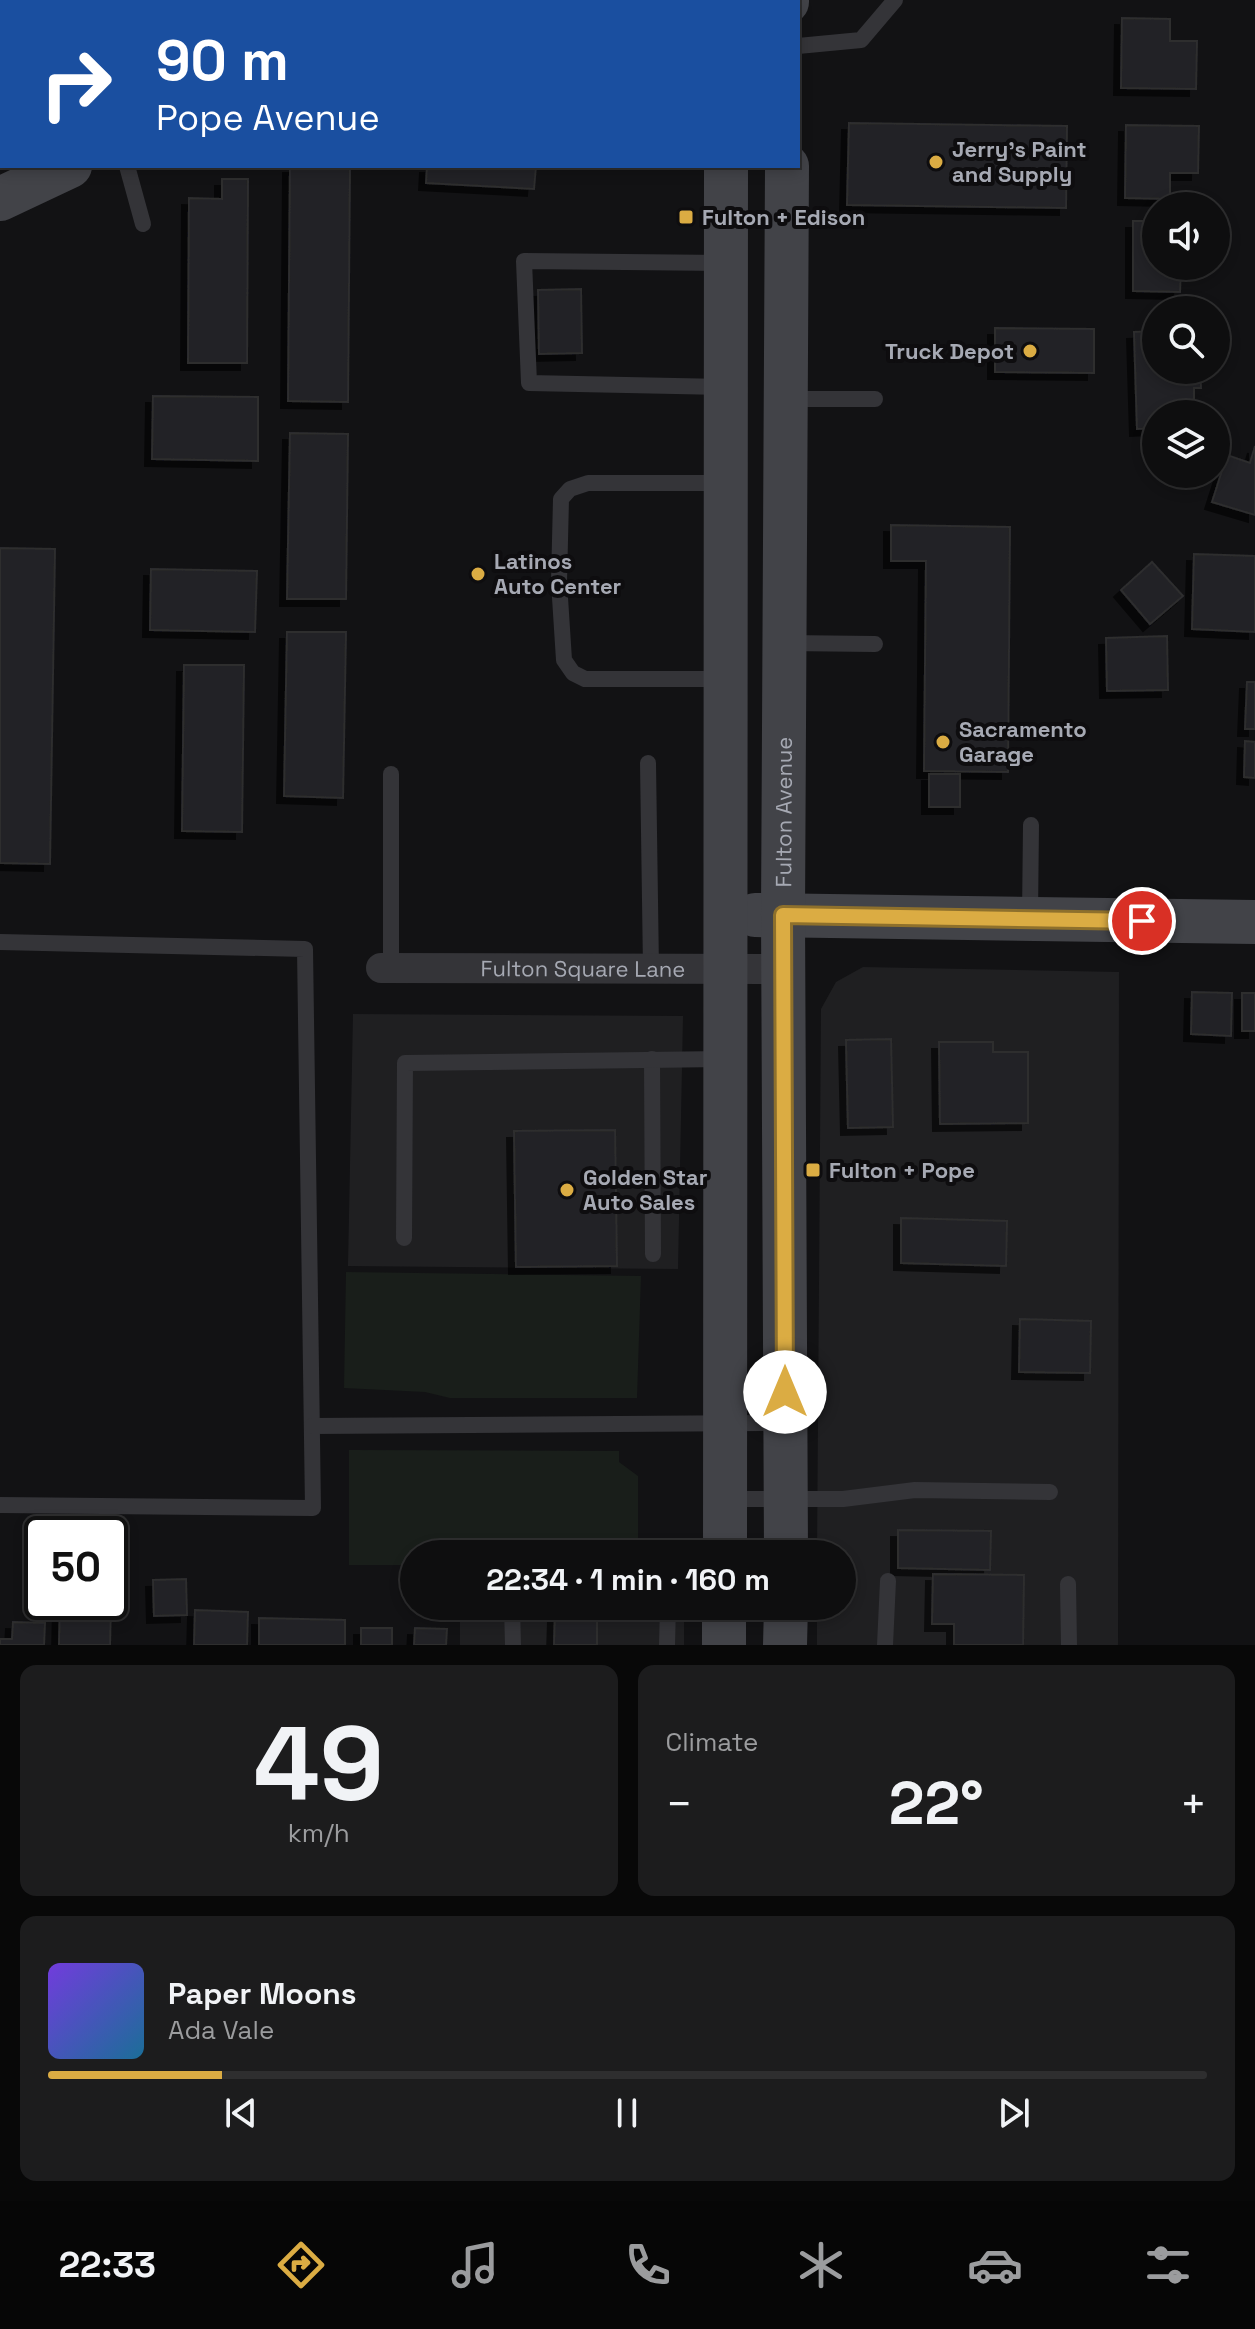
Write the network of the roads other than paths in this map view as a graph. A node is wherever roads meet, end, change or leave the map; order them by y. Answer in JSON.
{"nodes":[{"id":1,"x":895,"y":0,"type":"edge"},
{"id":2,"x":800,"y":46,"type":"edge"},
{"id":3,"x":66,"y":168,"type":"edge"},
{"id":4,"x":128,"y":168,"type":"edge"},
{"id":5,"x":726,"y":168,"type":"edge"},
{"id":6,"x":787,"y":168,"type":"edge"},
{"id":7,"x":0,"y":199,"type":"edge"},
{"id":8,"x":143,"y":224,"type":"dead end"},
{"id":9,"x":726,"y":263,"type":"junction"},
{"id":10,"x":726,"y":387,"type":"junction"},
{"id":11,"x":786,"y":399,"type":"junction"},
{"id":12,"x":875,"y":399,"type":"dead end"},
{"id":13,"x":726,"y":483,"type":"junction"},
{"id":14,"x":785,"y":643,"type":"junction"},
{"id":15,"x":875,"y":644,"type":"dead end"},
{"id":16,"x":726,"y":679,"type":"junction"},
{"id":17,"x":648,"y":763,"type":"dead end"},
{"id":18,"x":391,"y":774,"type":"dead end"},
{"id":19,"x":1031,"y":825,"type":"dead end"},
{"id":20,"x":725,"y":914,"type":"junction"},
{"id":21,"x":783,"y":915,"type":"junction"},
{"id":22,"x":1030,"y":919,"type":"junction"},
{"id":23,"x":1255,"y":922,"type":"edge"},
{"id":24,"x":0,"y":942,"type":"edge"},
{"id":25,"x":386,"y":968,"type":"joint"},
{"id":26,"x":651,"y":969,"type":"junction"},
{"id":27,"x":725,"y":969,"type":"junction"},
{"id":28,"x":783,"y":969,"type":"junction"},
{"id":29,"x":652,"y":1059,"type":"junction"},
{"id":30,"x":725,"y":1059,"type":"junction"},
{"id":31,"x":404,"y":1238,"type":"dead end"},
{"id":32,"x":653,"y":1254,"type":"dead end"},
{"id":33,"x":725,"y":1421,"type":"junction"},
{"id":34,"x":785,"y":1423,"type":"junction"},
{"id":35,"x":312,"y":1426,"type":"junction"},
{"id":36,"x":1050,"y":1492,"type":"dead end"},
{"id":37,"x":725,"y":1499,"type":"junction"},
{"id":38,"x":786,"y":1500,"type":"junction"},
{"id":39,"x":0,"y":1505,"type":"edge"},
{"id":40,"x":725,"y":1540,"type":"edge"},
{"id":41,"x":786,"y":1540,"type":"edge"},
{"id":42,"x":888,"y":1581,"type":"dead end"},
{"id":43,"x":1068,"y":1584,"type":"dead end"},
{"id":44,"x":512,"y":1620,"type":"edge"},
{"id":45,"x":668,"y":1620,"type":"edge"},
{"id":46,"x":724,"y":1620,"type":"edge"},
{"id":47,"x":786,"y":1620,"type":"edge"},
{"id":48,"x":513,"y":1645,"type":"edge"},
{"id":49,"x":667,"y":1645,"type":"edge"},
{"id":50,"x":724,"y":1645,"type":"edge"},
{"id":51,"x":785,"y":1645,"type":"edge"},
{"id":52,"x":885,"y":1645,"type":"edge"},
{"id":53,"x":1069,"y":1645,"type":"edge"}],
"edges":[{"from":1,"to":2,"type":"lane"},
{"from":3,"to":7,"type":"main road"},
{"from":4,"to":8,"type":"lane"},
{"from":5,"to":9,"type":"main road"},
{"from":6,"to":11,"type":"main road","name":"Fulton Avenue"},
{"from":9,"to":10,"type":"main road"},
{"from":9,"to":10,"type":"lane"},
{"from":10,"to":13,"type":"main road"},
{"from":11,"to":12,"type":"lane"},
{"from":11,"to":14,"type":"main road","name":"Fulton Avenue"},
{"from":13,"to":16,"type":"main road"},
{"from":13,"to":16,"type":"lane"},
{"from":14,"to":15,"type":"lane"},
{"from":14,"to":21,"type":"main road","name":"Fulton Avenue"},
{"from":16,"to":20,"type":"main road"},
{"from":17,"to":26,"type":"lane"},
{"from":18,"to":25,"type":"lane"},
{"from":19,"to":22,"type":"lane"},
{"from":20,"to":21,"type":"main road"},
{"from":20,"to":27,"type":"main road"},
{"from":21,"to":22,"type":"main road"},
{"from":21,"to":28,"type":"main road","name":"Fulton Avenue"},
{"from":22,"to":23,"type":"main road"},
{"from":24,"to":35,"type":"lane"},
{"from":25,"to":26,"type":"street","name":"Fulton Square Lane"},
{"from":26,"to":27,"type":"street","name":"Fulton Square Lane"},
{"from":27,"to":28,"type":"street","name":"Fulton Square Lane"},
{"from":27,"to":30,"type":"main road"},
{"from":28,"to":34,"type":"main road","name":"Fulton Avenue"},
{"from":29,"to":30,"type":"lane"},
{"from":29,"to":31,"type":"lane"},
{"from":29,"to":32,"type":"lane"},
{"from":30,"to":33,"type":"main road"},
{"from":33,"to":34,"type":"lane"},
{"from":33,"to":35,"type":"lane"},
{"from":33,"to":37,"type":"main road"},
{"from":34,"to":38,"type":"main road","name":"Fulton Avenue"},
{"from":35,"to":39,"type":"lane"},
{"from":36,"to":38,"type":"lane"},
{"from":37,"to":38,"type":"lane"},
{"from":37,"to":40,"type":"main road"},
{"from":38,"to":41,"type":"main road","name":"Fulton Avenue"},
{"from":42,"to":52,"type":"lane"},
{"from":43,"to":53,"type":"lane"},
{"from":44,"to":48,"type":"lane"},
{"from":45,"to":49,"type":"lane"},
{"from":46,"to":50,"type":"main road"},
{"from":47,"to":51,"type":"main road"}]}
